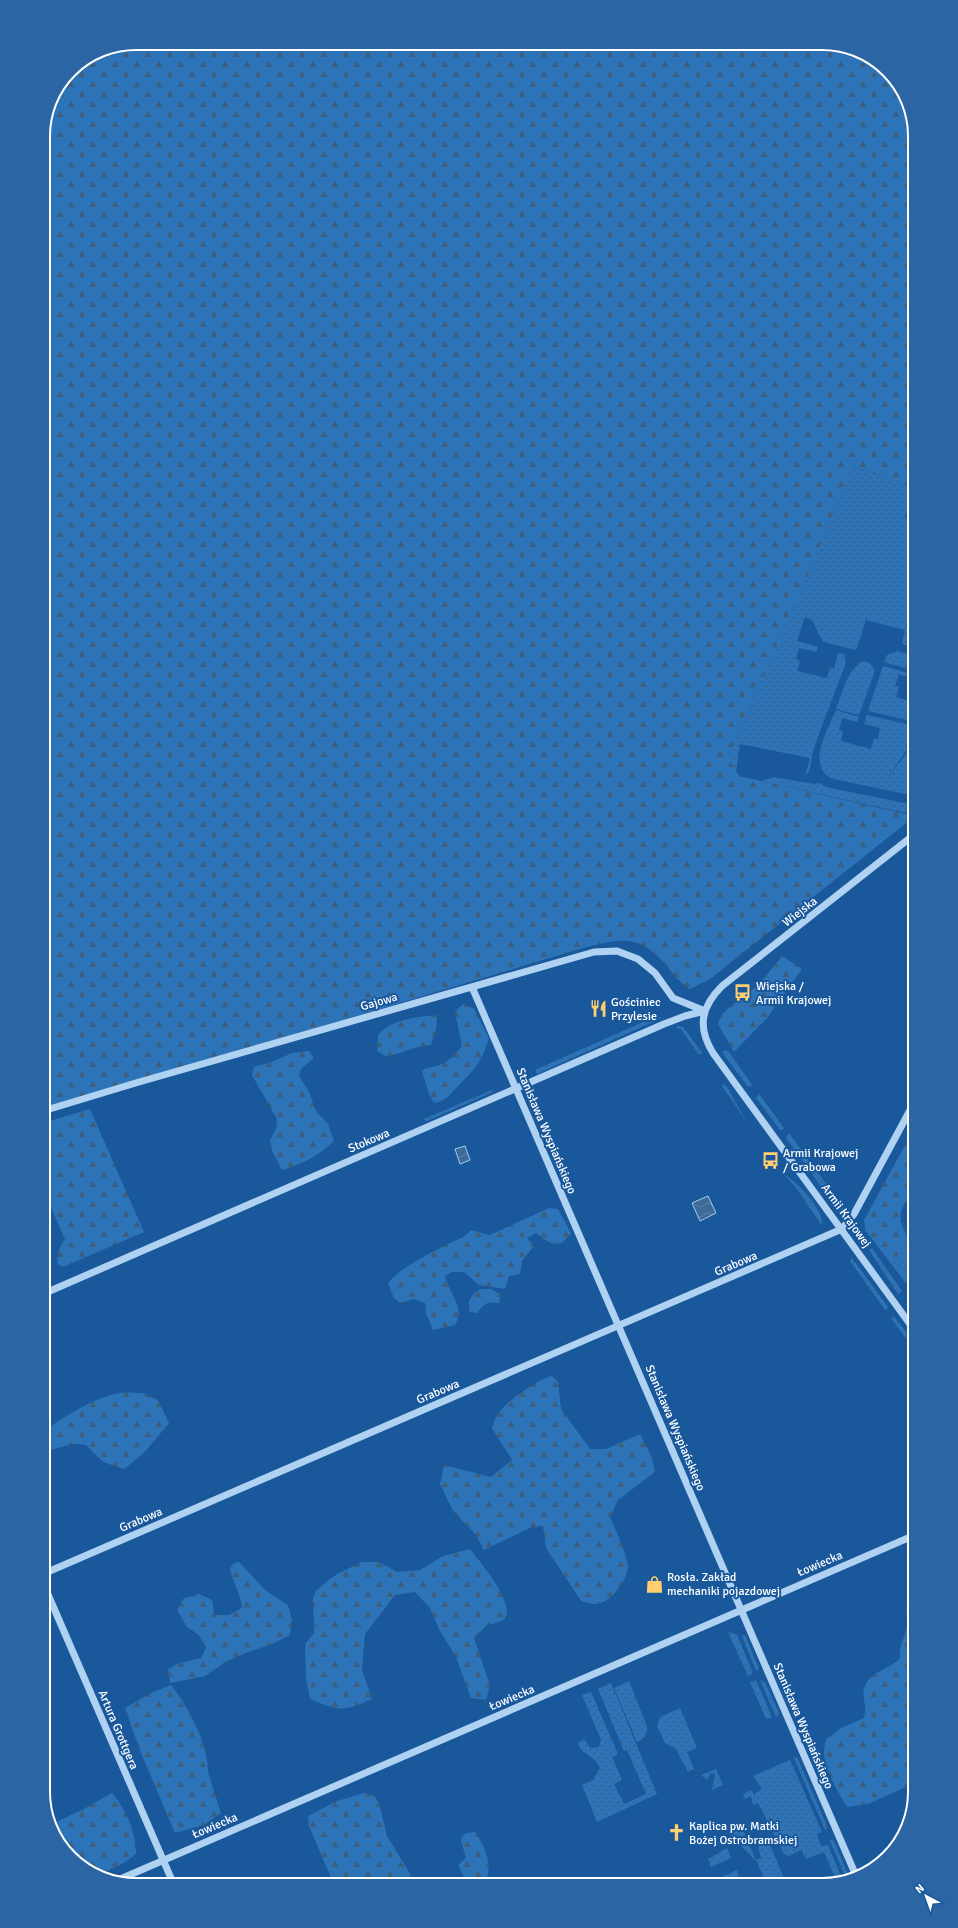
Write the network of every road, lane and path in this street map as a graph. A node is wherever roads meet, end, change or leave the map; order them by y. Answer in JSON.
{"nodes":[{"id":1,"x":908,"y":840,"type":"edge"},
{"id":2,"x":472,"y":987,"type":"junction"},
{"id":3,"x":705,"y":1012,"type":"junction"},
{"id":4,"x":517,"y":1089,"type":"junction"},
{"id":5,"x":50,"y":1109,"type":"edge"},
{"id":6,"x":908,"y":1114,"type":"edge"},
{"id":7,"x":842,"y":1229,"type":"junction"},
{"id":8,"x":50,"y":1291,"type":"edge"},
{"id":9,"x":908,"y":1321,"type":"edge"},
{"id":10,"x":618,"y":1326,"type":"junction"},
{"id":11,"x":908,"y":1538,"type":"edge"},
{"id":12,"x":50,"y":1571,"type":"edge"},
{"id":13,"x":50,"y":1599,"type":"edge"},
{"id":14,"x":742,"y":1611,"type":"junction"},
{"id":15,"x":163,"y":1861,"type":"junction"},
{"id":16,"x":854,"y":1871,"type":"edge"},
{"id":17,"x":125,"y":1877,"type":"edge"},
{"id":18,"x":171,"y":1878,"type":"edge"}],
"edges":[{"from":1,"to":3,"type":"street","name":"Wiejska"},
{"from":2,"to":3,"type":"street","name":"Gajowa"},
{"from":2,"to":4,"type":"street","name":"Stanisława Wyspiańskiego"},
{"from":2,"to":5,"type":"street","name":"Gajowa"},
{"from":3,"to":4,"type":"street","name":"Stokowa"},
{"from":3,"to":7,"type":"street","name":"Armii Krajowej"},
{"from":4,"to":8,"type":"street","name":"Stokowa"},
{"from":4,"to":10,"type":"street","name":"Stanisława Wyspiańskiego"},
{"from":6,"to":7,"type":"street"},
{"from":7,"to":9,"type":"street","name":"Armii Krajowej"},
{"from":7,"to":10,"type":"street","name":"Grabowa"},
{"from":10,"to":12,"type":"street","name":"Grabowa"},
{"from":10,"to":14,"type":"street","name":"Stanisława Wyspiańskiego"},
{"from":11,"to":14,"type":"street","name":"Łowiecka"},
{"from":13,"to":15,"type":"street","name":"Artura Grottgera"},
{"from":14,"to":15,"type":"street","name":"Łowiecka"},
{"from":14,"to":16,"type":"street","name":"Stanisława Wyspiańskiego"},
{"from":15,"to":17,"type":"street","name":"Łowiecka"},
{"from":15,"to":18,"type":"street","name":"Artura Grottgera"}]}
